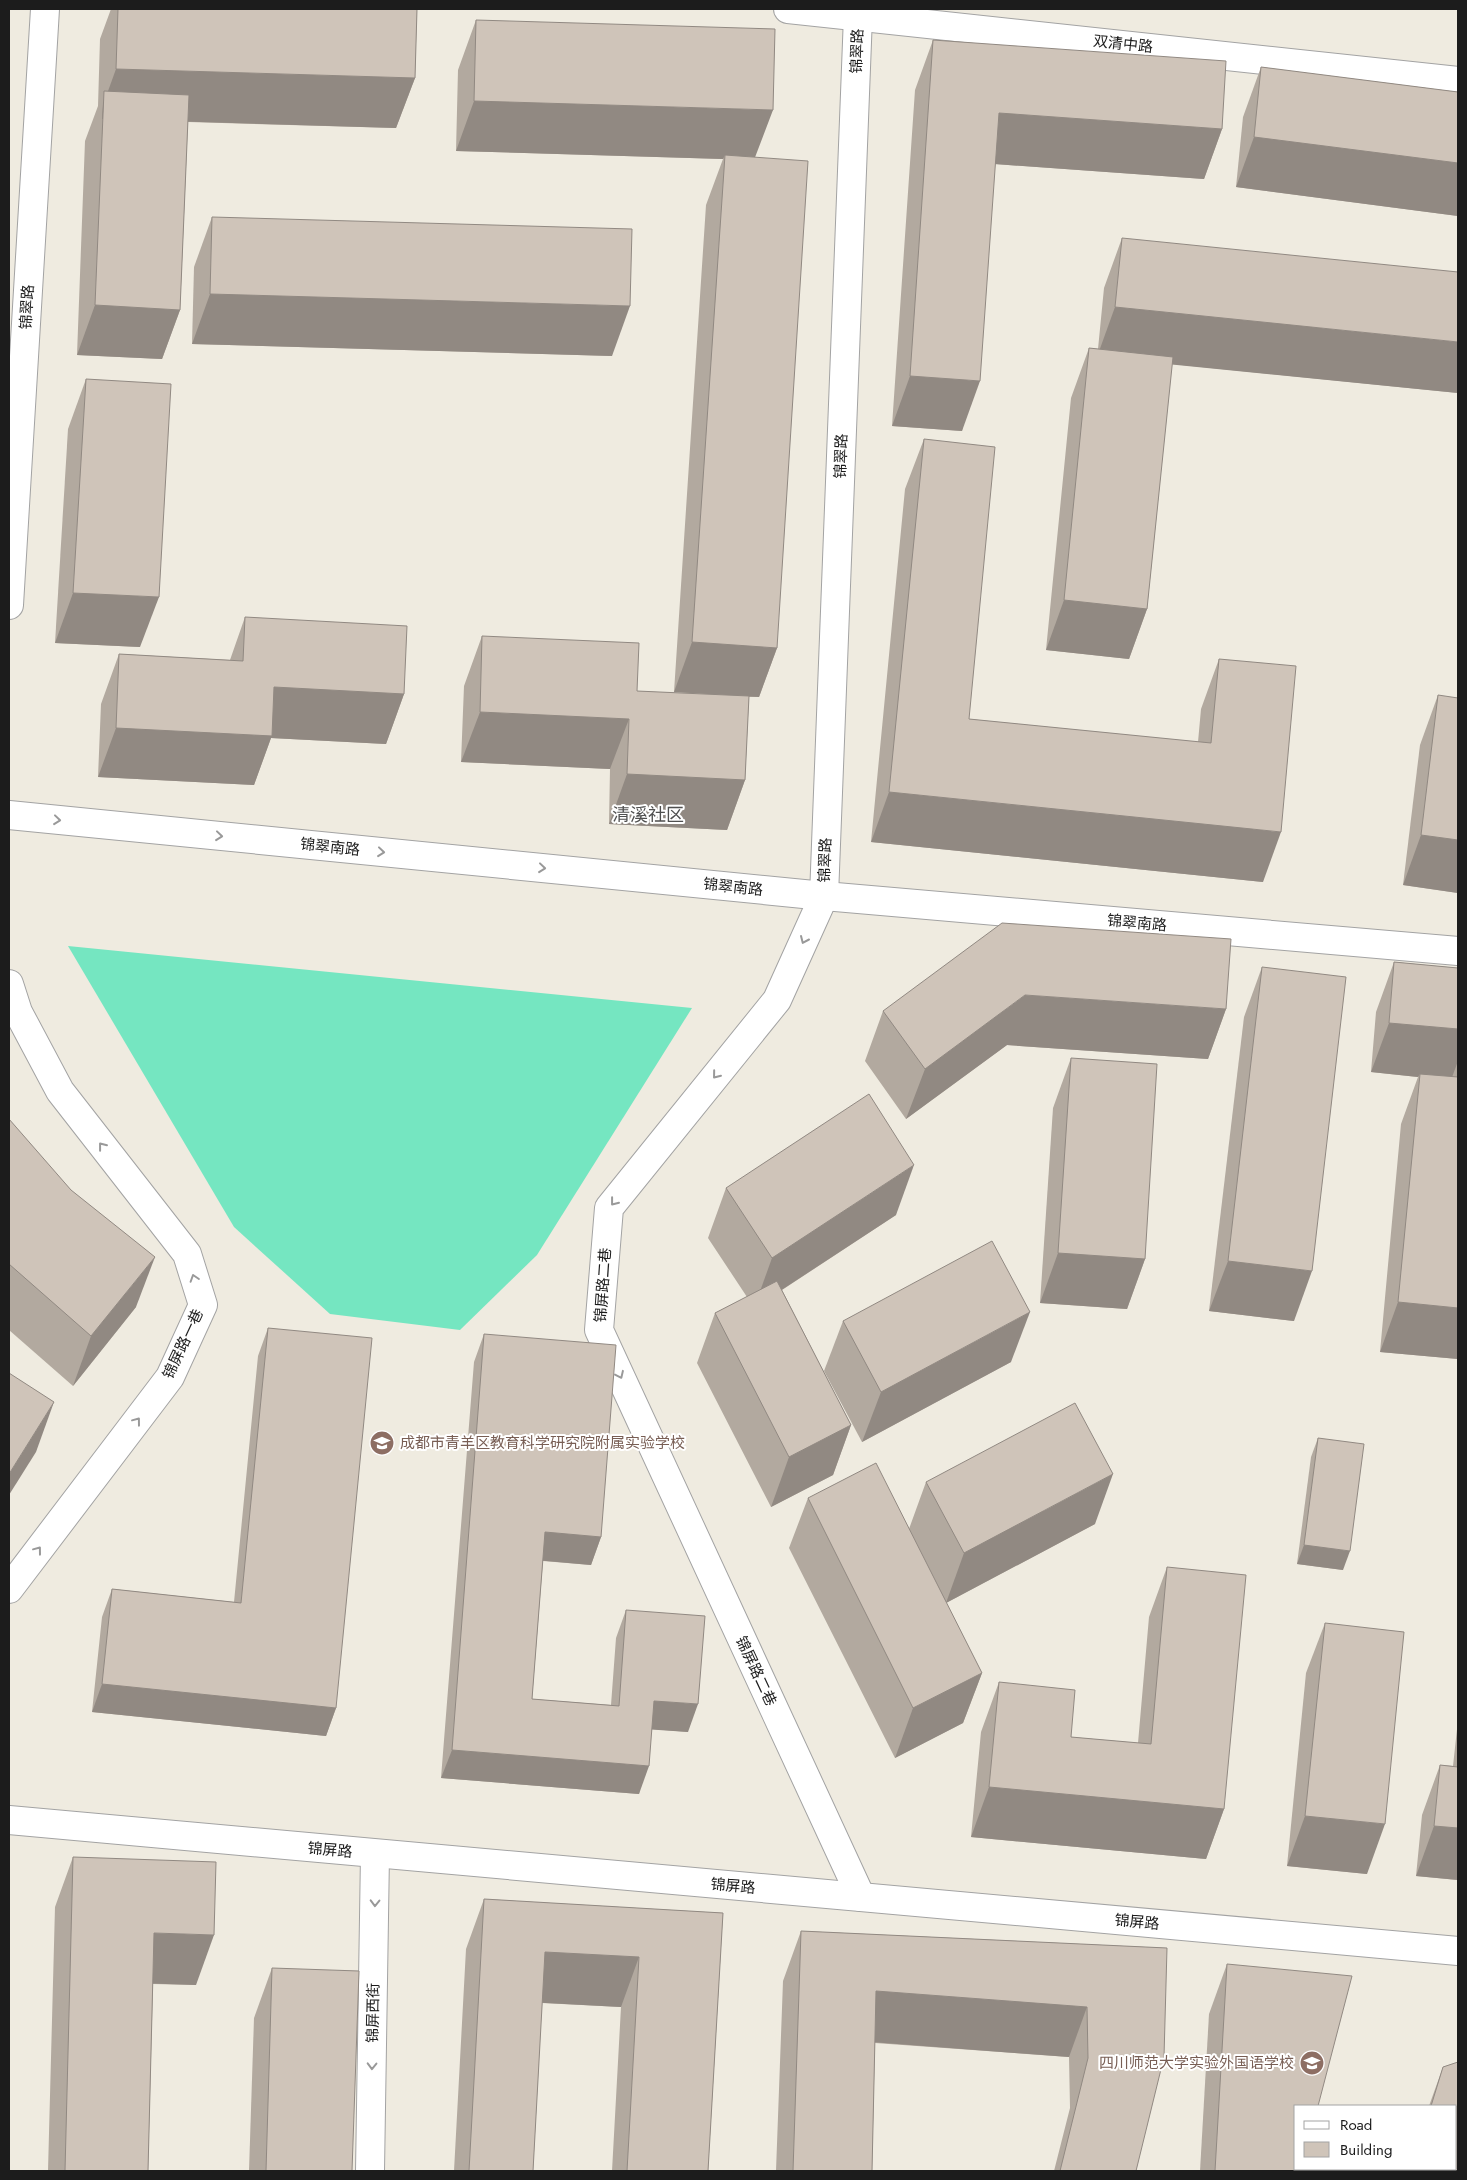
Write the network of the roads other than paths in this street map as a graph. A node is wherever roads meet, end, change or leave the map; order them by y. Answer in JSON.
{"nodes":[{"id":1,"x":45,"y":9,"type":"edge"},
{"id":2,"x":788,"y":9,"type":"edge"},
{"id":3,"x":858,"y":16,"type":"junction"},
{"id":4,"x":1458,"y":81,"type":"edge"},
{"id":5,"x":9,"y":605,"type":"edge"},
{"id":6,"x":9,"y":815,"type":"edge"},
{"id":7,"x":824,"y":896,"type":"junction"},
{"id":8,"x":1458,"y":951,"type":"edge"},
{"id":9,"x":9,"y":984,"type":"edge"},
{"id":10,"x":9,"y":1589,"type":"edge"},
{"id":11,"x":9,"y":1820,"type":"edge"},
{"id":12,"x":376,"y":1854,"type":"junction"},
{"id":13,"x":861,"y":1898,"type":"junction"},
{"id":14,"x":1458,"y":1951,"type":"edge"},
{"id":15,"x":370,"y":2171,"type":"edge"}],
"edges":[{"from":1,"to":5,"type":"street","name":"锦翠路"},
{"from":2,"to":3,"type":"street","name":"双清中路"},
{"from":3,"to":4,"type":"street","name":"双清中路"},
{"from":3,"to":7,"type":"street","name":"锦翠路"},
{"from":6,"to":7,"type":"street","name":"锦翠南路","one_way":true},
{"from":7,"to":8,"type":"street","name":"锦翠南路"},
{"from":7,"to":13,"type":"street","name":"锦屏路二巷","one_way":true},
{"from":10,"to":9,"type":"street","name":"锦屏路一巷","one_way":true},
{"from":11,"to":12,"type":"street","name":"锦屏路"},
{"from":12,"to":13,"type":"street","name":"锦屏路"},
{"from":12,"to":15,"type":"street","name":"锦屏西街","one_way":true},
{"from":13,"to":14,"type":"street","name":"锦屏路"}]}
